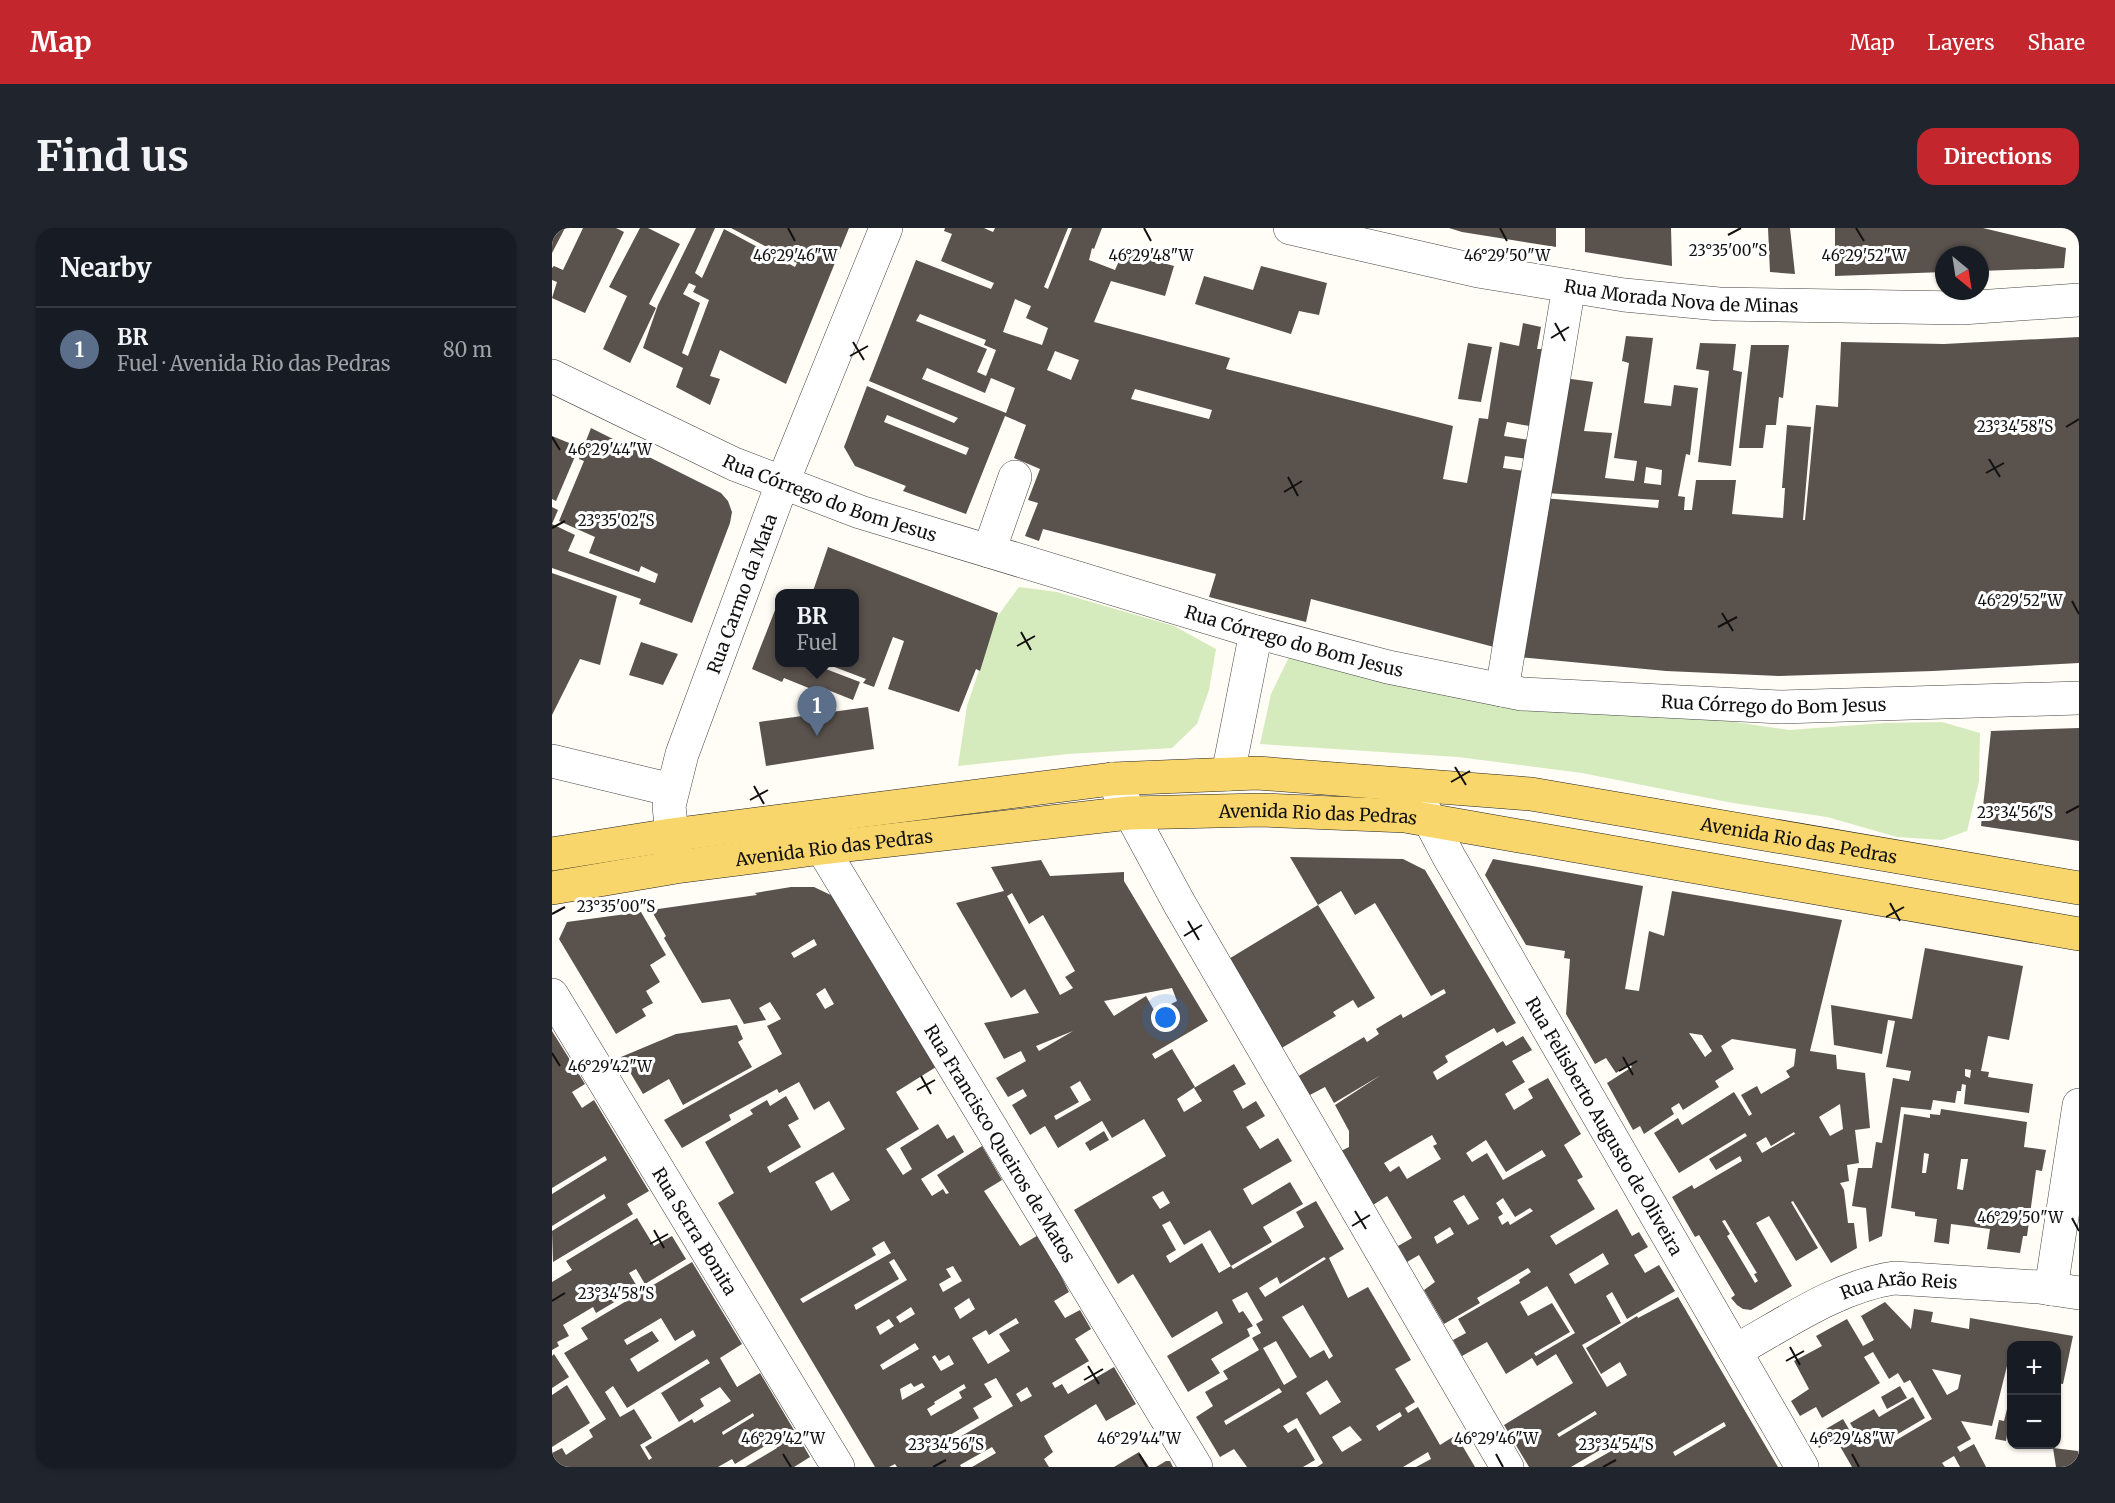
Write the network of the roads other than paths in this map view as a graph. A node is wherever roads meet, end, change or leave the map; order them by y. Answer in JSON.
{"nodes":[{"id":1,"x":886,"y":228,"type":"edge"},
{"id":2,"x":1290,"y":228,"type":"edge"},
{"id":3,"x":1569,"y":286,"type":"junction"},
{"id":4,"x":2079,"y":300,"type":"edge"},
{"id":5,"x":552,"y":376,"type":"edge"},
{"id":6,"x":1015,"y":477,"type":"dead end"},
{"id":7,"x":782,"y":484,"type":"junction"},
{"id":8,"x":989,"y":551,"type":"junction"},
{"id":9,"x":1256,"y":632,"type":"junction"},
{"id":10,"x":1502,"y":690,"type":"junction"},
{"id":11,"x":2079,"y":698,"type":"edge"},
{"id":12,"x":552,"y":760,"type":"edge"},
{"id":13,"x":1228,"y":774,"type":"junction"},
{"id":14,"x":1112,"y":779,"type":"junction"},
{"id":15,"x":1411,"y":784,"type":"junction"},
{"id":16,"x":672,"y":790,"type":"junction"},
{"id":17,"x":1129,"y":813,"type":"junction"},
{"id":18,"x":818,"y":816,"type":"junction"},
{"id":19,"x":1431,"y":821,"type":"junction"},
{"id":20,"x":671,"y":835,"type":"junction"},
{"id":21,"x":822,"y":848,"type":"junction"},
{"id":22,"x":552,"y":854,"type":"edge"},
{"id":23,"x":676,"y":867,"type":"junction"},
{"id":24,"x":552,"y":888,"type":"edge"},
{"id":25,"x":2079,"y":888,"type":"edge"},
{"id":26,"x":2079,"y":934,"type":"edge"},
{"id":27,"x":552,"y":995,"type":"edge"},
{"id":28,"x":2079,"y":1105,"type":"edge"},
{"id":29,"x":2065,"y":1291,"type":"edge"},
{"id":30,"x":1735,"y":1352,"type":"junction"},
{"id":31,"x":838,"y":1467,"type":"edge"},
{"id":32,"x":1196,"y":1467,"type":"edge"},
{"id":33,"x":1507,"y":1467,"type":"edge"},
{"id":34,"x":1802,"y":1467,"type":"edge"}],
"edges":[{"from":1,"to":7,"type":"street","name":"Rua Carmo da Mata"},
{"from":2,"to":3,"type":"street","name":"Rua Morada Nova de Minas"},
{"from":3,"to":4,"type":"street","name":"Rua Morada Nova de Minas"},
{"from":3,"to":10,"type":"street"},
{"from":5,"to":7,"type":"street","name":"Rua Córrego do Bom Jesus"},
{"from":6,"to":8,"type":"street"},
{"from":7,"to":8,"type":"street","name":"Rua Córrego do Bom Jesus"},
{"from":7,"to":16,"type":"street","name":"Rua Carmo da Mata"},
{"from":8,"to":9,"type":"street","name":"Rua Córrego do Bom Jesus"},
{"from":9,"to":10,"type":"street","name":"Rua Córrego do Bom Jesus"},
{"from":9,"to":13,"type":"street"},
{"from":10,"to":11,"type":"street","name":"Rua Córrego do Bom Jesus"},
{"from":12,"to":16,"type":"street"},
{"from":13,"to":14,"type":"main road","name":"Avenida Rio das Pedras"},
{"from":13,"to":15,"type":"main road","name":"Avenida Rio das Pedras"},
{"from":14,"to":17,"type":"street"},
{"from":14,"to":18,"type":"main road","name":"Avenida Rio das Pedras"},
{"from":15,"to":19,"type":"street","name":"Rua Felisberto Augusto de Oliveira"},
{"from":15,"to":25,"type":"main road","name":"Avenida Rio das Pedras"},
{"from":16,"to":20,"type":"street","name":"Rua Carmo da Mata"},
{"from":17,"to":19,"type":"main road","name":"Avenida Rio das Pedras"},
{"from":17,"to":21,"type":"main road","name":"Avenida Rio das Pedras"},
{"from":17,"to":33,"type":"street"},
{"from":18,"to":20,"type":"main road","name":"Avenida Rio das Pedras"},
{"from":18,"to":21,"type":"street","name":"Rua Francisco Queiros de Matos"},
{"from":19,"to":26,"type":"main road","name":"Avenida Rio das Pedras"},
{"from":19,"to":30,"type":"street","name":"Rua Felisberto Augusto de Oliveira"},
{"from":20,"to":22,"type":"main road","name":"Avenida Rio das Pedras"},
{"from":20,"to":23,"type":"street","name":"Rua Carmo da Mata"},
{"from":21,"to":23,"type":"main road","name":"Avenida Rio das Pedras"},
{"from":21,"to":32,"type":"street","name":"Rua Francisco Queiros de Matos"},
{"from":23,"to":24,"type":"main road","name":"Avenida Rio das Pedras"},
{"from":27,"to":31,"type":"street","name":"Rua Serra Bonita"},
{"from":28,"to":29,"type":"street"},
{"from":29,"to":30,"type":"street","name":"Rua Arão Reis"},
{"from":30,"to":34,"type":"street","name":"Rua Felisberto Augusto de Oliveira"}]}
